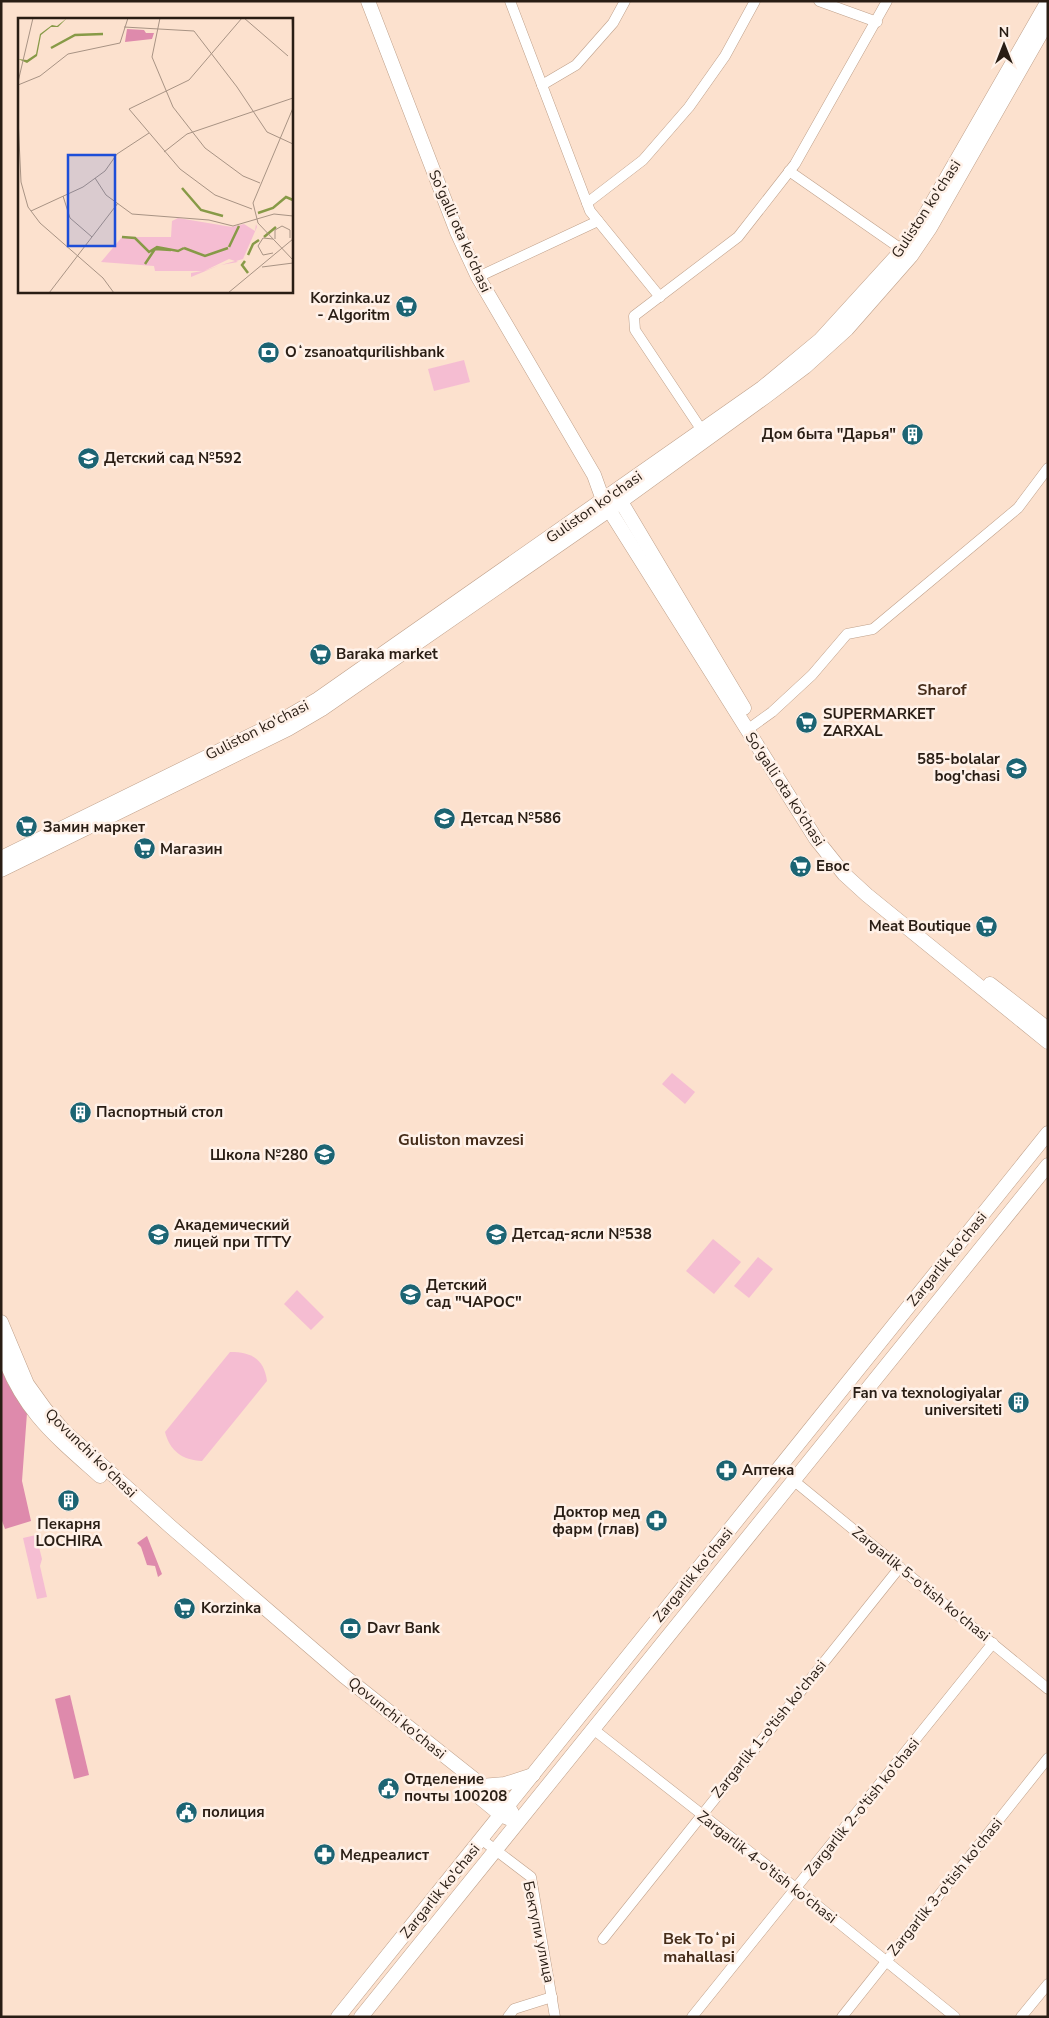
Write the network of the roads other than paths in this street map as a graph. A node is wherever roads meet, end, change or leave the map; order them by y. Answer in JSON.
{"nodes":[{"id":1,"x":368,"y":1,"type":"edge"},
{"id":2,"x":510,"y":1,"type":"edge"},
{"id":3,"x":625,"y":1,"type":"edge"},
{"id":4,"x":755,"y":1,"type":"edge"},
{"id":5,"x":819,"y":1,"type":"edge"},
{"id":6,"x":887,"y":1,"type":"edge"},
{"id":7,"x":1048,"y":1,"type":"edge"},
{"id":8,"x":1048,"y":21,"type":"edge"},
{"id":9,"x":877,"y":22,"type":"junction"},
{"id":10,"x":542,"y":85,"type":"junction"},
{"id":11,"x":789,"y":171,"type":"junction"},
{"id":12,"x":586,"y":203,"type":"junction"},
{"id":13,"x":598,"y":221,"type":"junction"},
{"id":14,"x":907,"y":253,"type":"junction"},
{"id":15,"x":478,"y":277,"type":"junction"},
{"id":16,"x":660,"y":297,"type":"junction"},
{"id":17,"x":704,"y":435,"type":"junction"},
{"id":18,"x":1048,"y":468,"type":"edge"},
{"id":19,"x":594,"y":475,"type":"junction"},
{"id":20,"x":618,"y":497,"type":"junction"},
{"id":21,"x":606,"y":505,"type":"junction"},
{"id":22,"x":750,"y":727,"type":"junction"},
{"id":23,"x":1,"y":858,"type":"edge"},
{"id":24,"x":1,"y":870,"type":"edge"},
{"id":25,"x":1048,"y":1029,"type":"edge"},
{"id":26,"x":1048,"y":1042,"type":"edge"},
{"id":27,"x":1048,"y":1133,"type":"edge"},
{"id":28,"x":1048,"y":1165,"type":"edge"},
{"id":29,"x":1,"y":1322,"type":"edge"},
{"id":30,"x":1,"y":1349,"type":"edge"},
{"id":31,"x":843,"y":1388,"type":"junction"},
{"id":32,"x":834,"y":1399,"type":"junction"},
{"id":33,"x":854,"y":1405,"type":"junction"},
{"id":34,"x":778,"y":1469,"type":"junction"},
{"id":35,"x":793,"y":1480,"type":"junction"},
{"id":36,"x":900,"y":1567,"type":"junction"},
{"id":37,"x":993,"y":1643,"type":"junction"},
{"id":38,"x":1048,"y":1689,"type":"edge"},
{"id":39,"x":578,"y":1718,"type":"junction"},
{"id":40,"x":593,"y":1729,"type":"junction"},
{"id":41,"x":1048,"y":1758,"type":"edge"},
{"id":42,"x":534,"y":1775,"type":"junction"},
{"id":43,"x":481,"y":1786,"type":"junction"},
{"id":44,"x":504,"y":1811,"type":"junction"},
{"id":45,"x":700,"y":1814,"type":"junction"},
{"id":46,"x":518,"y":1822,"type":"junction"},
{"id":47,"x":481,"y":1840,"type":"junction"},
{"id":48,"x":495,"y":1850,"type":"junction"},
{"id":49,"x":797,"y":1889,"type":"junction"},
{"id":50,"x":603,"y":1939,"type":"dead end"},
{"id":51,"x":886,"y":1961,"type":"junction"},
{"id":52,"x":1048,"y":1984,"type":"edge"},
{"id":53,"x":552,"y":1997,"type":"junction"},
{"id":54,"x":338,"y":2017,"type":"edge"},
{"id":55,"x":361,"y":2017,"type":"edge"},
{"id":56,"x":508,"y":2017,"type":"edge"},
{"id":57,"x":554,"y":2017,"type":"edge"},
{"id":58,"x":692,"y":2017,"type":"edge"},
{"id":59,"x":842,"y":2017,"type":"edge"},
{"id":60,"x":955,"y":2017,"type":"edge"},
{"id":61,"x":1021,"y":2017,"type":"edge"}],
"edges":[{"from":1,"to":15,"type":"main road","name":"So'galli ota ko'chasi"},
{"from":2,"to":10,"type":"street"},
{"from":3,"to":10,"type":"street"},
{"from":4,"to":12,"type":"street"},
{"from":5,"to":9,"type":"street"},
{"from":6,"to":9,"type":"street"},
{"from":7,"to":14,"type":"main road","name":"Guliston ko'chasi"},
{"from":8,"to":14,"type":"main road","name":"Guliston ko'chasi"},
{"from":9,"to":11,"type":"street"},
{"from":10,"to":12,"type":"street"},
{"from":11,"to":14,"type":"street"},
{"from":11,"to":16,"type":"street"},
{"from":12,"to":13,"type":"street"},
{"from":13,"to":15,"type":"street"},
{"from":13,"to":16,"type":"street"},
{"from":14,"to":17,"type":"main road","name":"Guliston ko'chasi"},
{"from":15,"to":19,"type":"main road","name":"So'galli ota ko'chasi"},
{"from":16,"to":17,"type":"street"},
{"from":17,"to":20,"type":"main road","name":"Guliston ko'chasi"},
{"from":18,"to":22,"type":"street"},
{"from":19,"to":20,"type":"main road","name":"So'galli ota ko'chasi"},
{"from":19,"to":21,"type":"main road","name":"So'galli ota ko'chasi"},
{"from":20,"to":21,"type":"main road","name":"Guliston ko'chasi"},
{"from":20,"to":22,"type":"main road","name":"So'galli ota ko'chasi"},
{"from":21,"to":22,"type":"main road","name":"So'galli ota ko'chasi"},
{"from":21,"to":23,"type":"main road","name":"Guliston ko'chasi"},
{"from":21,"to":24,"type":"main road","name":"Guliston ko'chasi"},
{"from":22,"to":25,"type":"main road","name":"So'galli ota ko'chasi"},
{"from":22,"to":26,"type":"main road","name":"So'galli ota ko'chasi"},
{"from":27,"to":31,"type":"main road","name":"Zargarlik ko'chasi"},
{"from":28,"to":33,"type":"main road","name":"Zargarlik ko'chasi"},
{"from":29,"to":43,"type":"main road","name":"Qovunchi ko'chasi"},
{"from":30,"to":44,"type":"main road","name":"Qovunchi ko'chasi"},
{"from":31,"to":32,"type":"main road","name":"Zargarlik ko'chasi"},
{"from":31,"to":33,"type":"main road"},
{"from":32,"to":33,"type":"main road"},
{"from":32,"to":34,"type":"main road","name":"Zargarlik ko'chasi"},
{"from":33,"to":35,"type":"main road","name":"Zargarlik ko'chasi"},
{"from":34,"to":35,"type":"main road"},
{"from":34,"to":39,"type":"main road","name":"Zargarlik ko'chasi"},
{"from":35,"to":36,"type":"street","name":"Zargarlik 5-o'tish ko'chasi"},
{"from":35,"to":40,"type":"main road","name":"Zargarlik ko'chasi"},
{"from":36,"to":37,"type":"street","name":"Zargarlik 5-o'tish ko'chasi"},
{"from":36,"to":45,"type":"street","name":"Zargarlik 1-o'tish ko'chasi"},
{"from":37,"to":38,"type":"street","name":"Zargarlik 5-o'tish ko'chasi"},
{"from":37,"to":49,"type":"street","name":"Zargarlik 2-o'tish ko'chasi"},
{"from":39,"to":40,"type":"main road","name":"Zargarlik 4-o'tish ko'chasi"},
{"from":39,"to":42,"type":"main road","name":"Zargarlik ko'chasi"},
{"from":40,"to":45,"type":"street","name":"Zargarlik 4-o'tish ko'chasi"},
{"from":40,"to":46,"type":"main road","name":"Zargarlik ko'chasi"},
{"from":41,"to":51,"type":"street","name":"Zargarlik 3-o'tish ko'chasi"},
{"from":42,"to":43,"type":"main road"},
{"from":42,"to":44,"type":"main road","name":"Zargarlik ko'chasi"},
{"from":43,"to":44,"type":"main road","name":"Qovunchi ko'chasi"},
{"from":44,"to":46,"type":"main road","name":"Qovunchi ko'chasi"},
{"from":44,"to":47,"type":"main road","name":"Zargarlik ko'chasi"},
{"from":45,"to":49,"type":"street","name":"Zargarlik 4-o'tish ko'chasi"},
{"from":45,"to":50,"type":"street","name":"Zargarlik 1-o'tish ko'chasi"},
{"from":46,"to":48,"type":"main road","name":"Zargarlik ko'chasi"},
{"from":47,"to":48,"type":"street","name":"Бектупи улица"},
{"from":47,"to":54,"type":"main road","name":"Zargarlik ko'chasi"},
{"from":48,"to":53,"type":"street","name":"Бектупи улица"},
{"from":48,"to":55,"type":"main road","name":"Zargarlik ko'chasi"},
{"from":49,"to":51,"type":"street","name":"Zargarlik 4-o'tish ko'chasi"},
{"from":49,"to":58,"type":"street","name":"Zargarlik 2-o'tish ko'chasi"},
{"from":51,"to":59,"type":"street","name":"Zargarlik 3-o'tish ko'chasi"},
{"from":51,"to":60,"type":"street","name":"Zargarlik 4-o'tish ko'chasi"},
{"from":52,"to":61,"type":"street"},
{"from":53,"to":56,"type":"street"},
{"from":53,"to":57,"type":"street","name":"Бектупи улица"}]}
